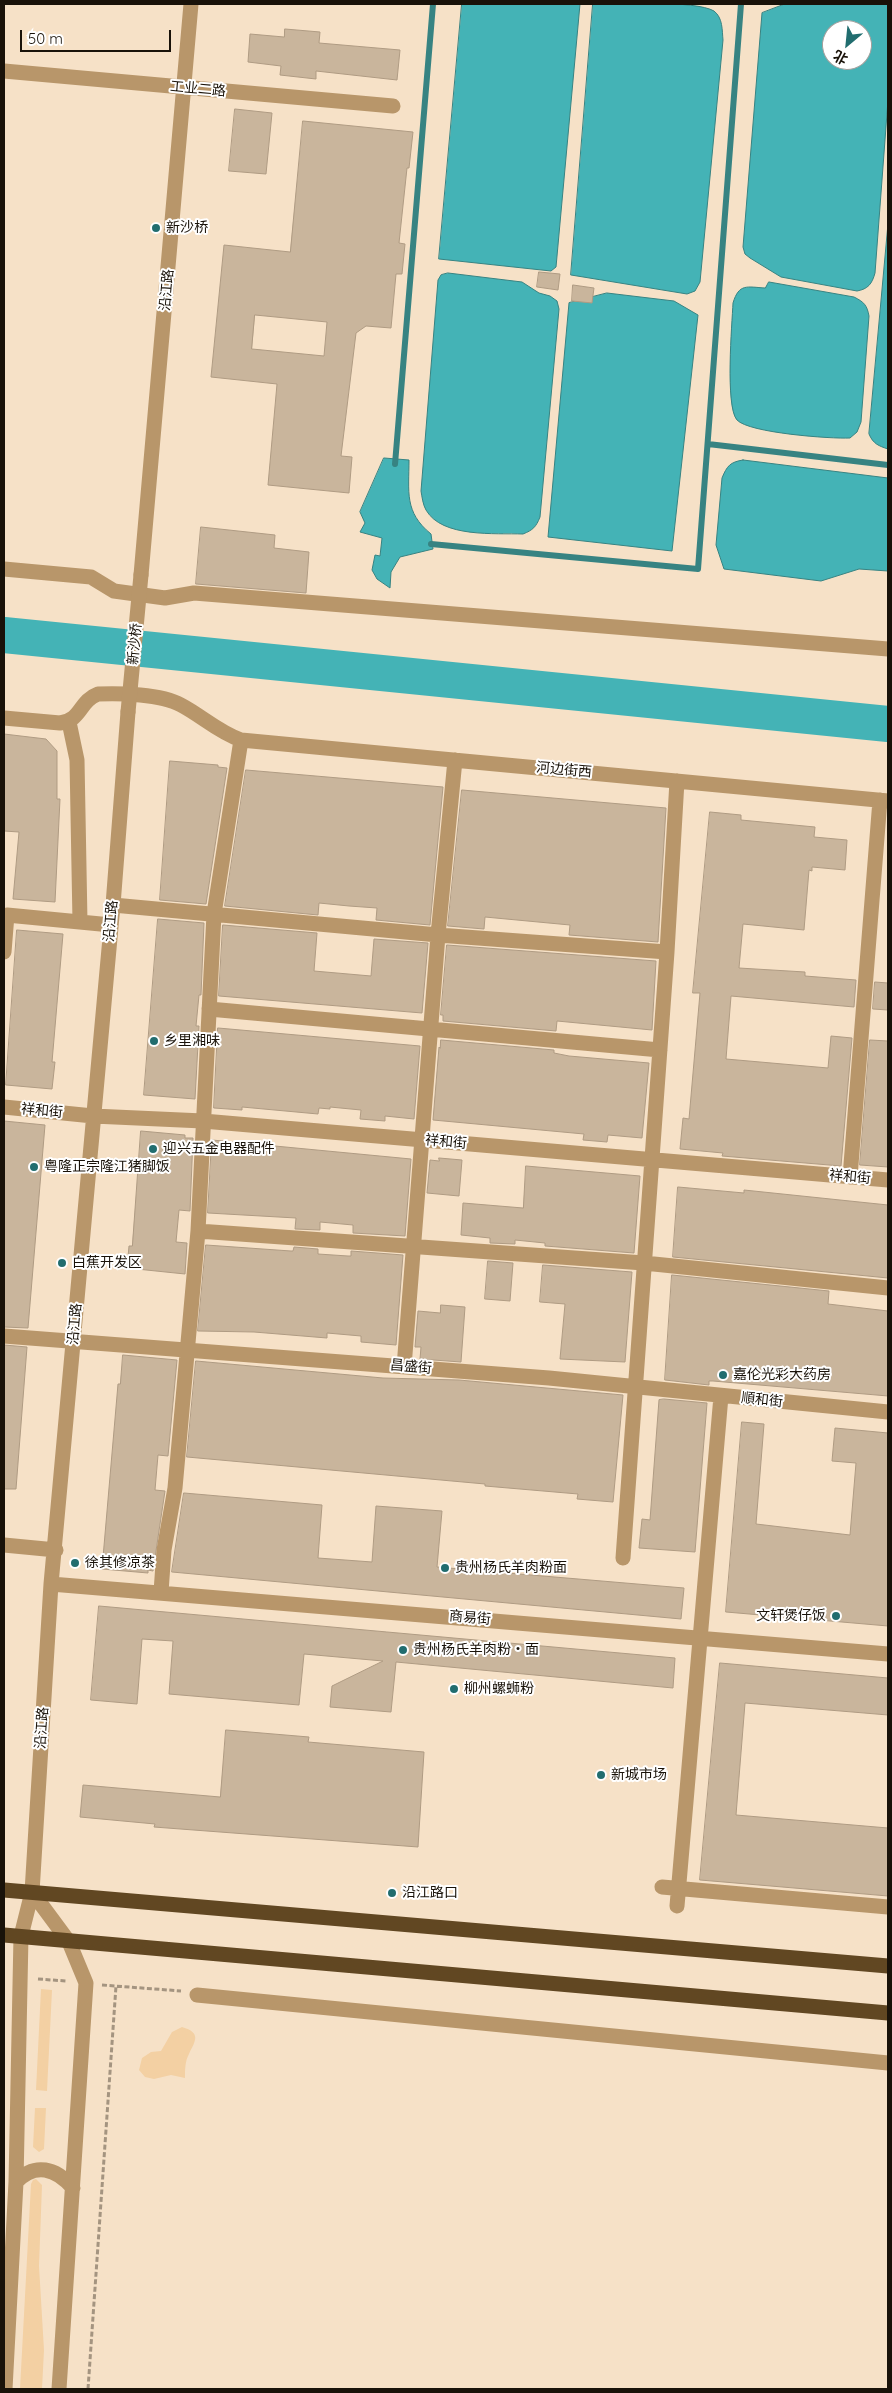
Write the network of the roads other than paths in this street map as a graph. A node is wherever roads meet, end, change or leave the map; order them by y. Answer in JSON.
{"nodes":[{"id":1,"x":191,"y":4,"type":"edge"},
{"id":2,"x":4,"y":71,"type":"edge"},
{"id":3,"x":184,"y":87,"type":"junction"},
{"id":4,"x":393,"y":106,"type":"dead end"},
{"id":5,"x":4,"y":569,"type":"edge"},
{"id":6,"x":141,"y":575,"type":"joint"},
{"id":7,"x":888,"y":649,"type":"edge"},
{"id":8,"x":128,"y":712,"type":"joint"},
{"id":9,"x":4,"y":718,"type":"edge"},
{"id":10,"x":68,"y":722,"type":"junction"},
{"id":11,"x":241,"y":740,"type":"junction"},
{"id":12,"x":455,"y":760,"type":"junction"},
{"id":13,"x":677,"y":781,"type":"junction"},
{"id":14,"x":884,"y":801,"type":"edge"},
{"id":15,"x":113,"y":905,"type":"junction"},
{"id":16,"x":214,"y":914,"type":"junction"},
{"id":17,"x":80,"y":922,"type":"junction"},
{"id":18,"x":111,"y":925,"type":"junction"},
{"id":19,"x":438,"y":935,"type":"junction"},
{"id":20,"x":4,"y":952,"type":"edge"},
{"id":21,"x":666,"y":952,"type":"junction"},
{"id":22,"x":209,"y":1009,"type":"junction"},
{"id":23,"x":431,"y":1028,"type":"junction"},
{"id":24,"x":660,"y":1050,"type":"junction"},
{"id":25,"x":4,"y":1107,"type":"edge"},
{"id":26,"x":92,"y":1116,"type":"junction"},
{"id":27,"x":203,"y":1121,"type":"junction"},
{"id":28,"x":423,"y":1140,"type":"junction"},
{"id":29,"x":652,"y":1160,"type":"junction"},
{"id":30,"x":850,"y":1177,"type":"junction"},
{"id":31,"x":888,"y":1180,"type":"edge"},
{"id":32,"x":198,"y":1231,"type":"junction"},
{"id":33,"x":412,"y":1246,"type":"junction"},
{"id":34,"x":644,"y":1263,"type":"junction"},
{"id":35,"x":888,"y":1288,"type":"edge"},
{"id":36,"x":4,"y":1336,"type":"edge"},
{"id":37,"x":74,"y":1343,"type":"junction"},
{"id":38,"x":187,"y":1349,"type":"junction"},
{"id":39,"x":404,"y":1367,"type":"junction"},
{"id":40,"x":635,"y":1388,"type":"junction"},
{"id":41,"x":721,"y":1396,"type":"junction"},
{"id":42,"x":888,"y":1412,"type":"edge"},
{"id":43,"x":4,"y":1545,"type":"edge"},
{"id":44,"x":56,"y":1550,"type":"junction"},
{"id":45,"x":623,"y":1558,"type":"dead end"},
{"id":46,"x":51,"y":1584,"type":"junction"},
{"id":47,"x":161,"y":1592,"type":"junction"},
{"id":48,"x":701,"y":1638,"type":"junction"},
{"id":49,"x":888,"y":1654,"type":"edge"},
{"id":50,"x":662,"y":1888,"type":"dead end"},
{"id":51,"x":4,"y":1890,"type":"edge"},
{"id":52,"x":32,"y":1892,"type":"junction"},
{"id":53,"x":677,"y":1906,"type":"dead end"},
{"id":54,"x":888,"y":1907,"type":"edge"},
{"id":55,"x":4,"y":1935,"type":"edge"},
{"id":56,"x":21,"y":1936,"type":"junction"},
{"id":57,"x":69,"y":1942,"type":"junction"},
{"id":58,"x":888,"y":1966,"type":"edge"},
{"id":59,"x":197,"y":1995,"type":"dead end"},
{"id":60,"x":888,"y":2012,"type":"edge"},
{"id":61,"x":888,"y":2063,"type":"edge"},
{"id":62,"x":16,"y":2182,"type":"junction"},
{"id":63,"x":73,"y":2188,"type":"junction"},
{"id":64,"x":5,"y":2389,"type":"edge"},
{"id":65,"x":59,"y":2389,"type":"edge"}],
"edges":[{"from":1,"to":3,"type":"street","name":"沿江路"},
{"from":2,"to":3,"type":"street","name":"工业二路"},
{"from":3,"to":4,"type":"street","name":"工业二路"},
{"from":3,"to":6,"type":"street","name":"沿江路"},
{"from":5,"to":7,"type":"street"},
{"from":6,"to":8,"type":"street","name":"新沙桥","bridge":true},
{"from":8,"to":15,"type":"street","name":"沿江路"},
{"from":9,"to":10,"type":"street"},
{"from":10,"to":11,"type":"street","name":"河边街西"},
{"from":10,"to":17,"type":"street"},
{"from":11,"to":12,"type":"street","name":"河边街西"},
{"from":11,"to":16,"type":"street"},
{"from":12,"to":13,"type":"street","name":"河边街西"},
{"from":12,"to":19,"type":"street"},
{"from":13,"to":14,"type":"street","name":"河边街西"},
{"from":13,"to":21,"type":"street"},
{"from":14,"to":30,"type":"street"},
{"from":15,"to":16,"type":"street"},
{"from":15,"to":18,"type":"street","name":"沿江路"},
{"from":16,"to":19,"type":"street"},
{"from":16,"to":22,"type":"street"},
{"from":17,"to":18,"type":"street"},
{"from":17,"to":20,"type":"street"},
{"from":18,"to":26,"type":"street","name":"沿江路"},
{"from":19,"to":21,"type":"street"},
{"from":19,"to":23,"type":"street"},
{"from":21,"to":24,"type":"street"},
{"from":22,"to":23,"type":"street"},
{"from":22,"to":27,"type":"street"},
{"from":23,"to":24,"type":"street"},
{"from":23,"to":28,"type":"street"},
{"from":24,"to":29,"type":"street"},
{"from":25,"to":26,"type":"street","name":"祥和街"},
{"from":26,"to":27,"type":"street","name":"祥和街"},
{"from":26,"to":37,"type":"street","name":"沿江路"},
{"from":27,"to":28,"type":"street","name":"祥和街"},
{"from":27,"to":32,"type":"street"},
{"from":28,"to":29,"type":"street","name":"祥和街"},
{"from":28,"to":33,"type":"street"},
{"from":29,"to":30,"type":"street","name":"祥和街"},
{"from":29,"to":34,"type":"street"},
{"from":30,"to":31,"type":"street","name":"祥和街"},
{"from":32,"to":33,"type":"street"},
{"from":32,"to":38,"type":"street"},
{"from":33,"to":34,"type":"street"},
{"from":33,"to":39,"type":"street"},
{"from":34,"to":35,"type":"street"},
{"from":34,"to":40,"type":"street"},
{"from":36,"to":37,"type":"street","name":"昌盛街"},
{"from":37,"to":38,"type":"street","name":"昌盛街"},
{"from":37,"to":44,"type":"street","name":"沿江路"},
{"from":38,"to":39,"type":"street","name":"昌盛街"},
{"from":38,"to":47,"type":"street"},
{"from":39,"to":40,"type":"street","name":"昌盛街"},
{"from":40,"to":41,"type":"street","name":"順和街"},
{"from":40,"to":45,"type":"street"},
{"from":41,"to":42,"type":"street","name":"順和街"},
{"from":41,"to":48,"type":"street"},
{"from":43,"to":44,"type":"street"},
{"from":44,"to":46,"type":"street","name":"沿江路"},
{"from":46,"to":47,"type":"street","name":"商易街"},
{"from":46,"to":52,"type":"street","name":"沿江路"},
{"from":47,"to":48,"type":"street","name":"商易街"},
{"from":48,"to":49,"type":"street","name":"商易街"},
{"from":48,"to":53,"type":"street"},
{"from":50,"to":54,"type":"street"},
{"from":51,"to":52,"type":"highway"},
{"from":52,"to":56,"type":"street","name":"沿江路"},
{"from":52,"to":57,"type":"street"},
{"from":52,"to":58,"type":"highway"},
{"from":55,"to":56,"type":"highway"},
{"from":56,"to":57,"type":"highway"},
{"from":56,"to":62,"type":"street","name":"沿江路"},
{"from":57,"to":60,"type":"highway"},
{"from":57,"to":63,"type":"street"},
{"from":59,"to":61,"type":"street"},
{"from":62,"to":63,"type":"street"},
{"from":62,"to":64,"type":"street","name":"沿江路"},
{"from":63,"to":65,"type":"street"}]}
